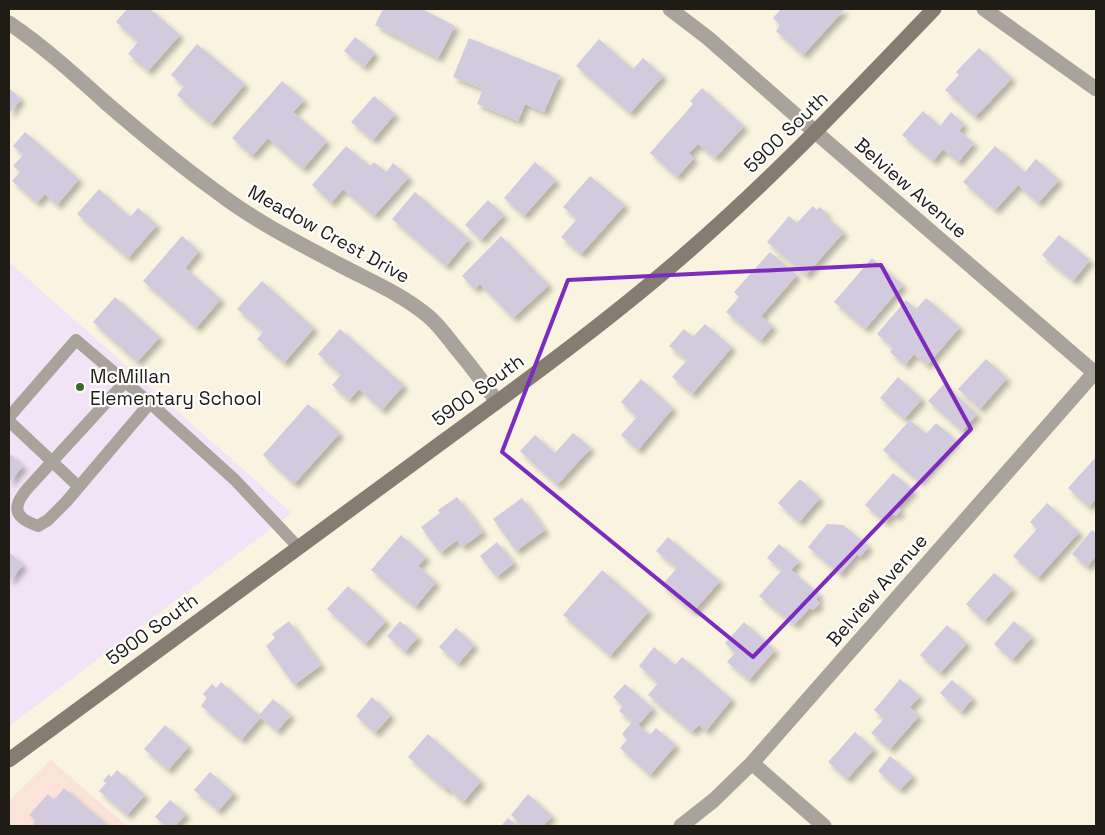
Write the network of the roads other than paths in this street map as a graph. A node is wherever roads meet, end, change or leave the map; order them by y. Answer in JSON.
{"nodes":[{"id":1,"x":670,"y":9,"type":"edge"},
{"id":2,"x":934,"y":9,"type":"edge"},
{"id":3,"x":984,"y":9,"type":"edge"},
{"id":4,"x":9,"y":22,"type":"edge"},
{"id":5,"x":1096,"y":89,"type":"edge"},
{"id":6,"x":816,"y":132,"type":"junction"},
{"id":7,"x":1095,"y":373,"type":"edge"},
{"id":8,"x":125,"y":382,"type":"junction"},
{"id":9,"x":497,"y":402,"type":"junction"},
{"id":10,"x":150,"y":403,"type":"junction"},
{"id":11,"x":9,"y":417,"type":"edge"},
{"id":12,"x":9,"y":422,"type":"edge"},
{"id":13,"x":52,"y":463,"type":"junction"},
{"id":14,"x":79,"y":487,"type":"junction"},
{"id":15,"x":299,"y":548,"type":"junction"},
{"id":16,"x":9,"y":760,"type":"edge"},
{"id":17,"x":752,"y":763,"type":"junction"},
{"id":18,"x":681,"y":826,"type":"edge"},
{"id":19,"x":824,"y":826,"type":"edge"}],
"edges":[{"from":1,"to":6,"type":"street","name":"Belview Avenue"},
{"from":2,"to":6,"type":"main road","name":"5900 South"},
{"from":3,"to":5,"type":"street"},
{"from":4,"to":9,"type":"street","name":"Meadow Crest Drive"},
{"from":6,"to":7,"type":"street","name":"Belview Avenue"},
{"from":6,"to":9,"type":"main road","name":"5900 South"},
{"from":7,"to":17,"type":"street","name":"Belview Avenue"},
{"from":8,"to":10,"type":"lane"},
{"from":8,"to":11,"type":"lane"},
{"from":8,"to":13,"type":"lane"},
{"from":9,"to":15,"type":"main road","name":"5900 South"},
{"from":10,"to":14,"type":"lane"},
{"from":10,"to":15,"type":"lane"},
{"from":12,"to":13,"type":"lane"},
{"from":13,"to":14,"type":"lane"},
{"from":13,"to":14,"type":"lane"},
{"from":15,"to":16,"type":"main road","name":"5900 South"},
{"from":17,"to":18,"type":"street","name":"Belview Avenue"},
{"from":17,"to":19,"type":"street"}]}
